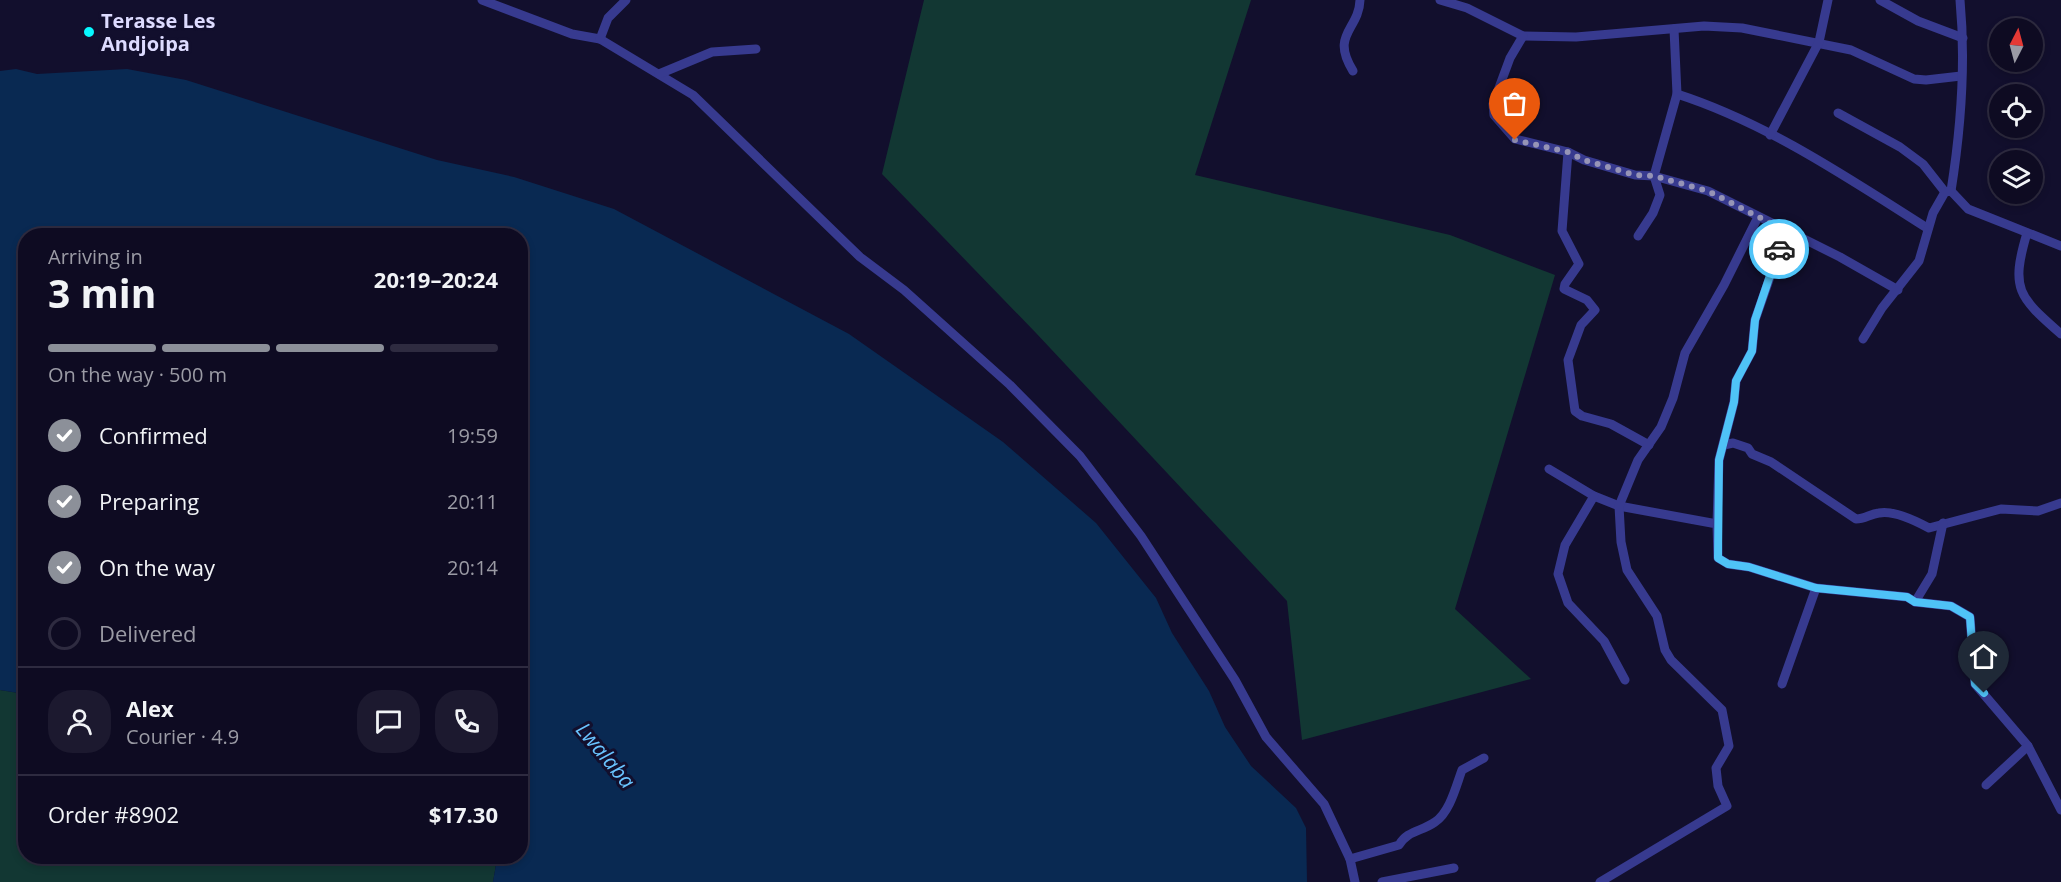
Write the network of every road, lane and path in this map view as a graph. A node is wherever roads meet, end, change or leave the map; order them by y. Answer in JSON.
{"nodes":[{"id":1,"x":482,"y":0,"type":"edge"},
{"id":2,"x":626,"y":0,"type":"edge"},
{"id":3,"x":1360,"y":0,"type":"edge"},
{"id":4,"x":1440,"y":0,"type":"edge"},
{"id":5,"x":1828,"y":0,"type":"edge"},
{"id":6,"x":1880,"y":0,"type":"edge"},
{"id":7,"x":1960,"y":0,"type":"edge"},
{"id":8,"x":1674,"y":29,"type":"junction"},
{"id":9,"x":1523,"y":36,"type":"junction"},
{"id":10,"x":1963,"y":38,"type":"junction"},
{"id":11,"x":600,"y":39,"type":"junction"},
{"id":12,"x":1819,"y":42,"type":"junction"},
{"id":13,"x":756,"y":49,"type":"dead end"},
{"id":14,"x":1353,"y":71,"type":"dead end"},
{"id":15,"x":659,"y":74,"type":"junction"},
{"id":16,"x":1961,"y":76,"type":"junction"},
{"id":17,"x":1677,"y":94,"type":"junction"},
{"id":18,"x":1838,"y":113,"type":"dead end"},
{"id":19,"x":1770,"y":135,"type":"junction"},
{"id":20,"x":1568,"y":152,"type":"junction"},
{"id":21,"x":1654,"y":176,"type":"junction"},
{"id":22,"x":1948,"y":191,"type":"junction"},
{"id":23,"x":1758,"y":217,"type":"junction"},
{"id":24,"x":1927,"y":228,"type":"junction"},
{"id":25,"x":1786,"y":231,"type":"junction"},
{"id":26,"x":2027,"y":233,"type":"junction"},
{"id":27,"x":1638,"y":236,"type":"dead end"},
{"id":28,"x":2061,"y":246,"type":"edge"},
{"id":29,"x":1898,"y":290,"type":"junction"},
{"id":30,"x":2061,"y":334,"type":"edge"},
{"id":31,"x":1863,"y":339,"type":"dead end"},
{"id":32,"x":1649,"y":445,"type":"junction"},
{"id":33,"x":1724,"y":445,"type":"junction"},
{"id":34,"x":1548,"y":469,"type":"dead end"},
{"id":35,"x":1594,"y":496,"type":"junction"},
{"id":36,"x":2061,"y":503,"type":"edge"},
{"id":37,"x":1618,"y":506,"type":"junction"},
{"id":38,"x":1718,"y":524,"type":"junction"},
{"id":39,"x":1943,"y":524,"type":"junction"},
{"id":40,"x":1816,"y":588,"type":"junction"},
{"id":41,"x":1915,"y":602,"type":"junction"},
{"id":42,"x":1625,"y":680,"type":"dead end"},
{"id":43,"x":1782,"y":684,"type":"dead end"},
{"id":44,"x":2028,"y":746,"type":"junction"},
{"id":45,"x":1484,"y":758,"type":"dead end"},
{"id":46,"x":1986,"y":785,"type":"dead end"},
{"id":47,"x":2061,"y":810,"type":"edge"},
{"id":48,"x":1350,"y":859,"type":"junction"},
{"id":49,"x":1454,"y":868,"type":"dead end"},
{"id":50,"x":1355,"y":882,"type":"edge"},
{"id":51,"x":1382,"y":882,"type":"edge"},
{"id":52,"x":1600,"y":882,"type":"edge"}],
"edges":[{"from":1,"to":11,"type":"street"},
{"from":2,"to":11,"type":"street"},
{"from":3,"to":14,"type":"street"},
{"from":4,"to":9,"type":"street"},
{"from":5,"to":12,"type":"street"},
{"from":6,"to":10,"type":"street"},
{"from":7,"to":10,"type":"street"},
{"from":8,"to":9,"type":"street"},
{"from":8,"to":12,"type":"street"},
{"from":8,"to":17,"type":"street"},
{"from":9,"to":20,"type":"street"},
{"from":10,"to":16,"type":"street"},
{"from":11,"to":15,"type":"street"},
{"from":12,"to":16,"type":"street"},
{"from":12,"to":19,"type":"street"},
{"from":13,"to":15,"type":"street"},
{"from":15,"to":48,"type":"street"},
{"from":16,"to":22,"type":"street"},
{"from":17,"to":19,"type":"street"},
{"from":17,"to":21,"type":"street"},
{"from":18,"to":22,"type":"street"},
{"from":19,"to":24,"type":"street"},
{"from":20,"to":21,"type":"street"},
{"from":20,"to":32,"type":"street"},
{"from":21,"to":23,"type":"street"},
{"from":21,"to":27,"type":"street"},
{"from":22,"to":24,"type":"street"},
{"from":22,"to":26,"type":"street"},
{"from":23,"to":25,"type":"street"},
{"from":23,"to":32,"type":"street"},
{"from":24,"to":29,"type":"street"},
{"from":25,"to":29,"type":"street"},
{"from":25,"to":33,"type":"street"},
{"from":26,"to":28,"type":"street"},
{"from":26,"to":30,"type":"street"},
{"from":29,"to":31,"type":"street"},
{"from":32,"to":37,"type":"street"},
{"from":33,"to":38,"type":"street"},
{"from":33,"to":39,"type":"street"},
{"from":34,"to":35,"type":"street"},
{"from":35,"to":37,"type":"street"},
{"from":35,"to":42,"type":"street"},
{"from":36,"to":39,"type":"street"},
{"from":37,"to":38,"type":"street"},
{"from":37,"to":52,"type":"street"},
{"from":38,"to":40,"type":"street"},
{"from":39,"to":41,"type":"street"},
{"from":40,"to":41,"type":"street"},
{"from":40,"to":43,"type":"street"},
{"from":41,"to":44,"type":"street"},
{"from":44,"to":46,"type":"street"},
{"from":44,"to":47,"type":"street"},
{"from":45,"to":48,"type":"street"},
{"from":48,"to":50,"type":"street"},
{"from":49,"to":51,"type":"street"}]}
